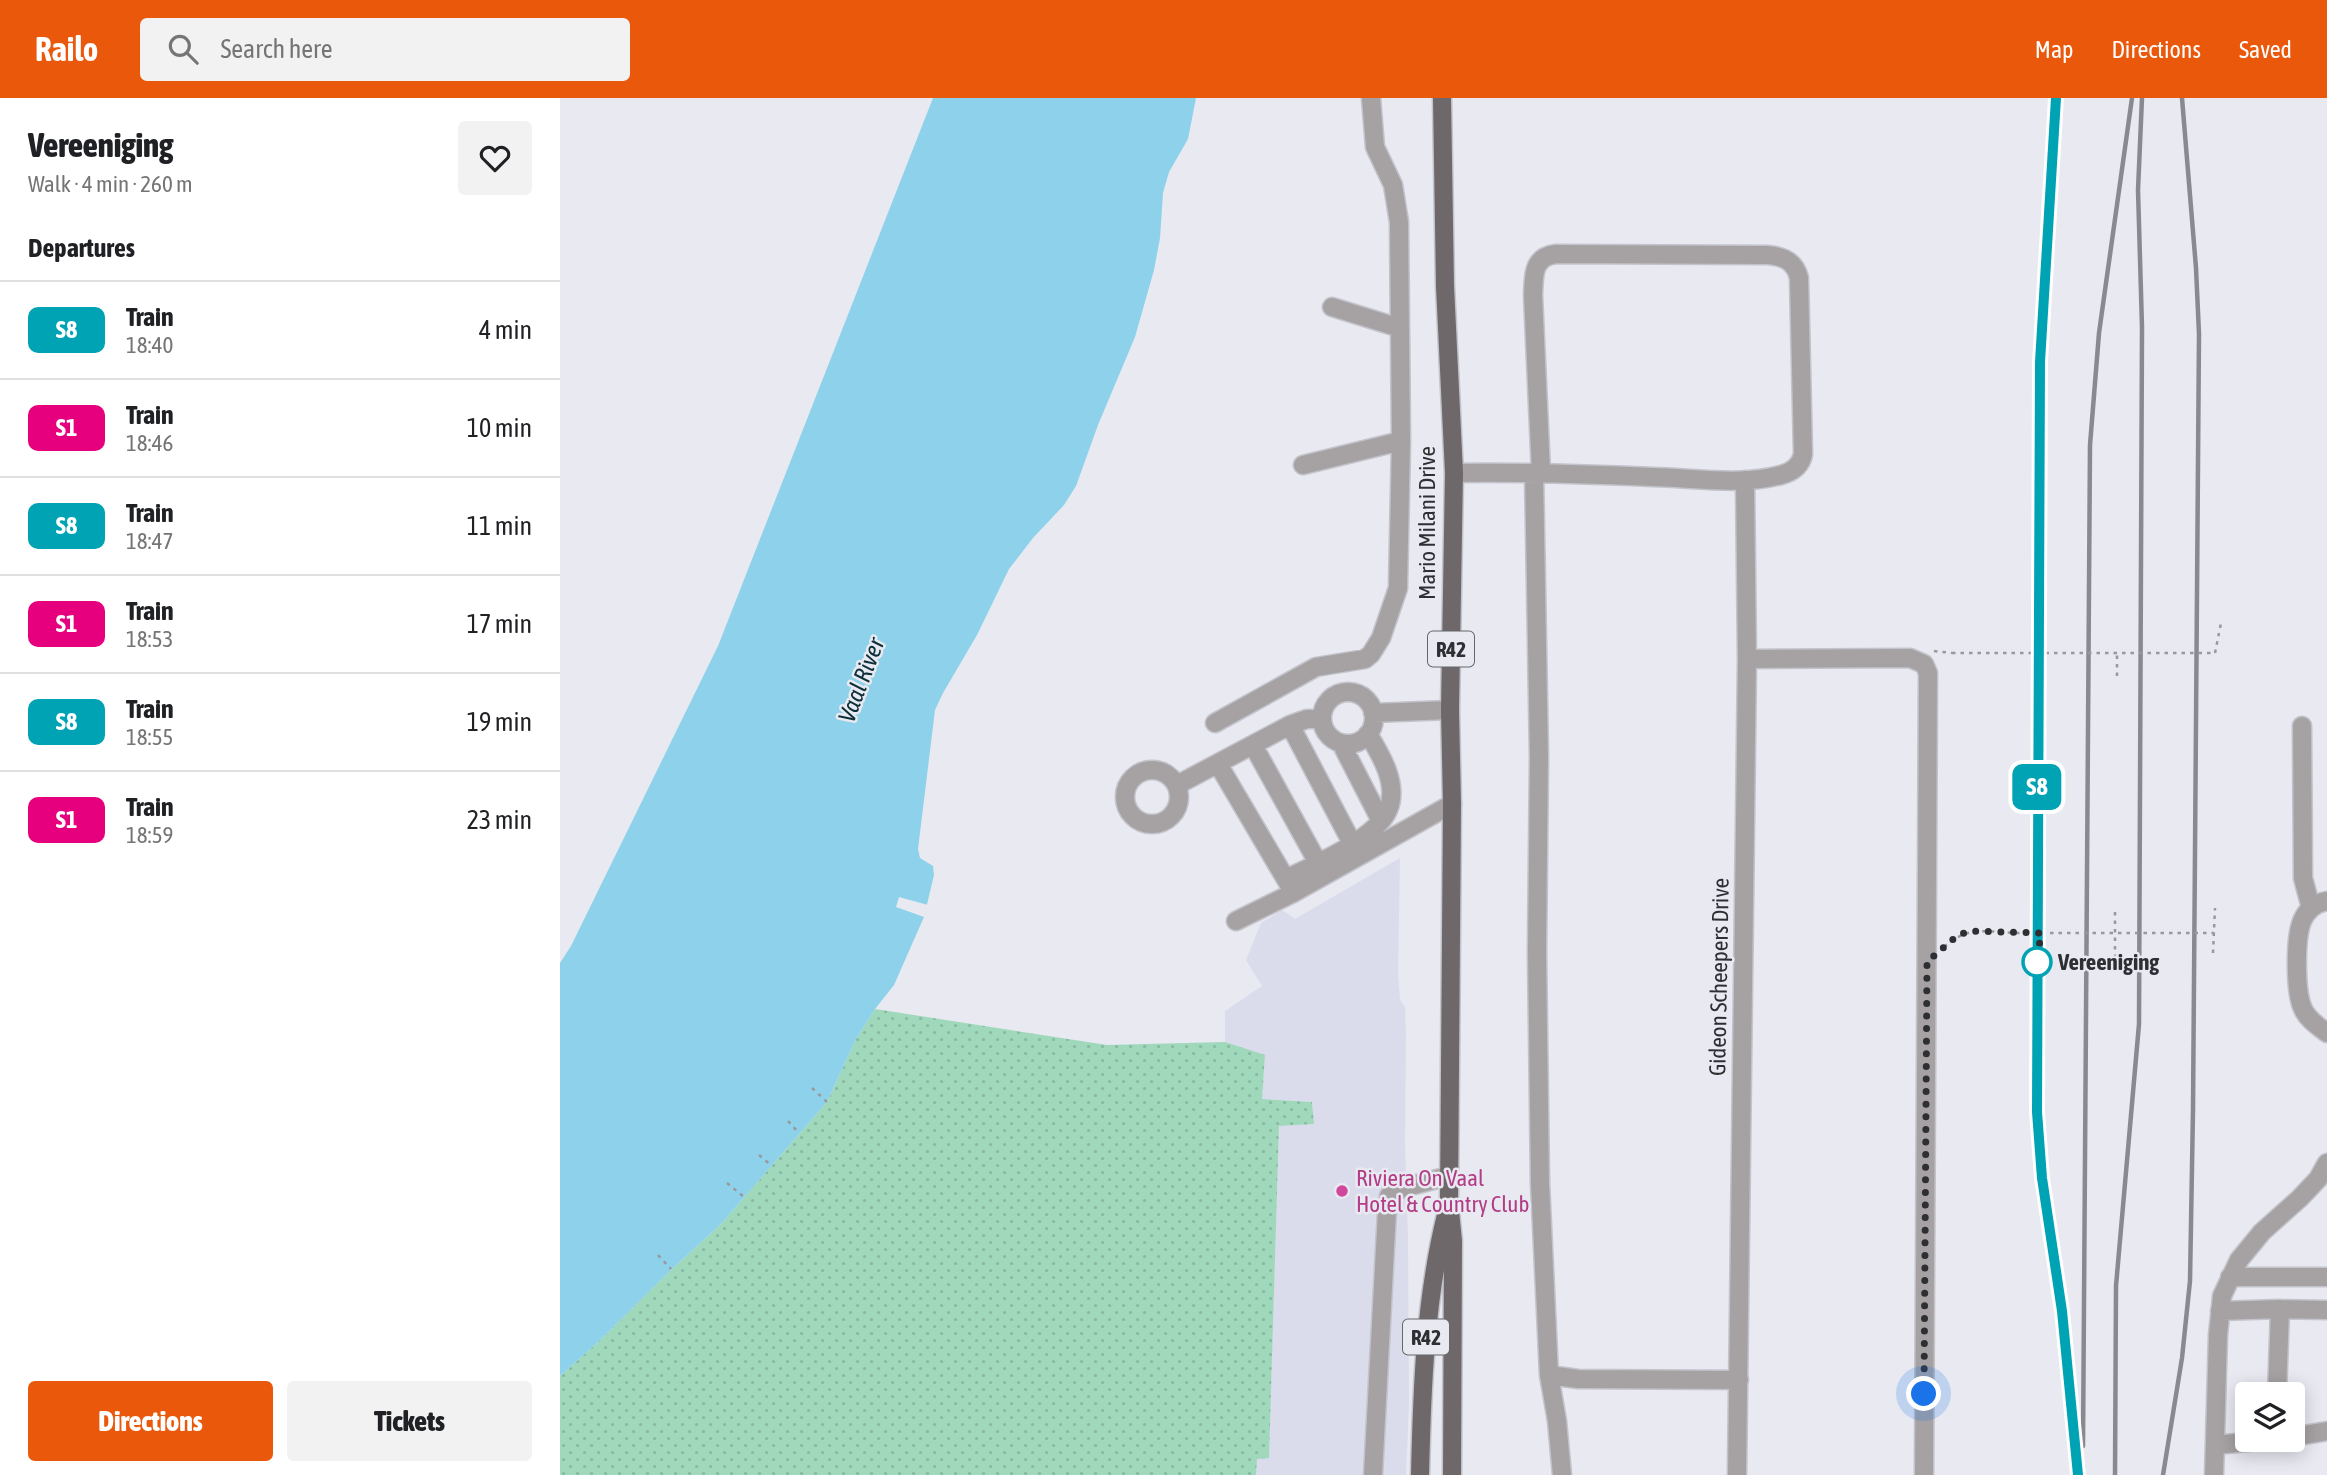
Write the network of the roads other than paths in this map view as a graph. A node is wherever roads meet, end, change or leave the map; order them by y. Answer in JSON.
{"nodes":[{"id":1,"x":1371,"y":98,"type":"edge"},
{"id":2,"x":1442,"y":98,"type":"edge"},
{"id":3,"x":1332,"y":307,"type":"dead end"},
{"id":4,"x":1400,"y":328,"type":"junction"},
{"id":5,"x":1401,"y":441,"type":"junction"},
{"id":6,"x":1303,"y":465,"type":"dead end"},
{"id":7,"x":1537,"y":472,"type":"junction"},
{"id":8,"x":1454,"y":473,"type":"junction"},
{"id":9,"x":1745,"y":480,"type":"junction"},
{"id":10,"x":1747,"y":659,"type":"junction"},
{"id":11,"x":1358,"y":661,"type":"junction"},
{"id":12,"x":1357,"y":694,"type":"junction"},
{"id":13,"x":1450,"y":710,"type":"junction"},
{"id":14,"x":1373,"y":713,"type":"junction"},
{"id":15,"x":1322,"y":719,"type":"junction"},
{"id":16,"x":1215,"y":723,"type":"dead end"},
{"id":17,"x":1290,"y":725,"type":"junction"},
{"id":18,"x":2302,"y":726,"type":"dead end"},
{"id":19,"x":1368,"y":734,"type":"junction"},
{"id":20,"x":1341,"y":743,"type":"junction"},
{"id":21,"x":1253,"y":745,"type":"junction"},
{"id":22,"x":1219,"y":764,"type":"junction"},
{"id":23,"x":1177,"y":785,"type":"dead end"},
{"id":24,"x":1451,"y":804,"type":"junction"},
{"id":25,"x":1381,"y":821,"type":"junction"},
{"id":26,"x":1353,"y":845,"type":"junction"},
{"id":27,"x":1318,"y":863,"type":"junction"},
{"id":28,"x":1290,"y":886,"type":"junction"},
{"id":29,"x":2319,"y":904,"type":"edge"},
{"id":30,"x":1236,"y":921,"type":"dead end"},
{"id":31,"x":2327,"y":1032,"type":"edge"},
{"id":32,"x":2327,"y":1163,"type":"edge"},
{"id":33,"x":1449,"y":1176,"type":"junction"},
{"id":34,"x":1449,"y":1201,"type":"junction"},
{"id":35,"x":2230,"y":1277,"type":"junction"},
{"id":36,"x":2327,"y":1278,"type":"edge"},
{"id":37,"x":2280,"y":1309,"type":"junction"},
{"id":38,"x":2327,"y":1310,"type":"edge"},
{"id":39,"x":2220,"y":1311,"type":"junction"},
{"id":40,"x":1549,"y":1375,"type":"junction"},
{"id":41,"x":1739,"y":1380,"type":"junction"},
{"id":42,"x":2277,"y":1382,"type":"edge"},
{"id":43,"x":2327,"y":1431,"type":"edge"},
{"id":44,"x":2305,"y":1435,"type":"edge"},
{"id":45,"x":1421,"y":1436,"type":"junction"},
{"id":46,"x":1452,"y":1436,"type":"junction"},
{"id":47,"x":2235,"y":1443,"type":"edge"},
{"id":48,"x":2215,"y":1445,"type":"junction"},
{"id":49,"x":1373,"y":1475,"type":"edge"},
{"id":50,"x":1420,"y":1475,"type":"edge"},
{"id":51,"x":1452,"y":1475,"type":"edge"},
{"id":52,"x":1562,"y":1475,"type":"edge"},
{"id":53,"x":1737,"y":1475,"type":"edge"},
{"id":54,"x":1924,"y":1475,"type":"edge"},
{"id":55,"x":2214,"y":1475,"type":"edge"}],
"edges":[{"from":1,"to":4,"type":"street"},
{"from":2,"to":8,"type":"main road","name":"Mario Milani Drive","number":"R42"},
{"from":3,"to":4,"type":"street"},
{"from":4,"to":5,"type":"street"},
{"from":5,"to":6,"type":"street"},
{"from":5,"to":11,"type":"street"},
{"from":7,"to":8,"type":"street"},
{"from":7,"to":9,"type":"street"},
{"from":7,"to":9,"type":"street"},
{"from":7,"to":40,"type":"street"},
{"from":8,"to":13,"type":"main road","name":"Mario Milani Drive","number":"R42"},
{"from":9,"to":10,"type":"street","name":"Gideon Scheepers Drive"},
{"from":10,"to":41,"type":"street","name":"Gideon Scheepers Drive"},
{"from":10,"to":54,"type":"street"},
{"from":11,"to":12,"type":"street"},
{"from":11,"to":16,"type":"street"},
{"from":12,"to":14,"type":"street"},
{"from":12,"to":15,"type":"street"},
{"from":13,"to":14,"type":"street"},
{"from":13,"to":24,"type":"main road","name":"Mario Milani Drive","number":"R42"},
{"from":14,"to":19,"type":"street"},
{"from":15,"to":17,"type":"street"},
{"from":15,"to":20,"type":"street"},
{"from":17,"to":21,"type":"street"},
{"from":17,"to":26,"type":"street"},
{"from":18,"to":29,"type":"street"},
{"from":19,"to":20,"type":"street"},
{"from":19,"to":25,"type":"street"},
{"from":20,"to":25,"type":"street"},
{"from":21,"to":22,"type":"street"},
{"from":21,"to":27,"type":"street"},
{"from":22,"to":23,"type":"street"},
{"from":22,"to":28,"type":"street"},
{"from":24,"to":28,"type":"street"},
{"from":24,"to":33,"type":"main road","name":"Mario Milani Drive","number":"R42"},
{"from":25,"to":26,"type":"street"},
{"from":26,"to":27,"type":"street"},
{"from":27,"to":28,"type":"street"},
{"from":28,"to":30,"type":"street"},
{"from":29,"to":31,"type":"street"},
{"from":32,"to":35,"type":"street"},
{"from":33,"to":34,"type":"main road","name":"Mario Milani Drive","number":"R42"},
{"from":33,"to":49,"type":"street"},
{"from":34,"to":45,"type":"main road","name":"Mario Milani Drive","number":"R42"},
{"from":34,"to":46,"type":"main road","name":"Mario Milani Drive","number":"R42"},
{"from":35,"to":36,"type":"street"},
{"from":35,"to":39,"type":"street"},
{"from":37,"to":38,"type":"street"},
{"from":37,"to":39,"type":"street"},
{"from":37,"to":42,"type":"street"},
{"from":39,"to":48,"type":"street"},
{"from":40,"to":41,"type":"street"},
{"from":40,"to":52,"type":"street"},
{"from":41,"to":53,"type":"street","name":"Gideon Scheepers Drive"},
{"from":43,"to":44,"type":"street"},
{"from":45,"to":46,"type":"main road"},
{"from":45,"to":50,"type":"main road","name":"Mario Milani Drive","number":"R42"},
{"from":46,"to":51,"type":"main road","name":"Mario Milani Drive","number":"R42"},
{"from":47,"to":48,"type":"street"},
{"from":48,"to":55,"type":"street"}]}
